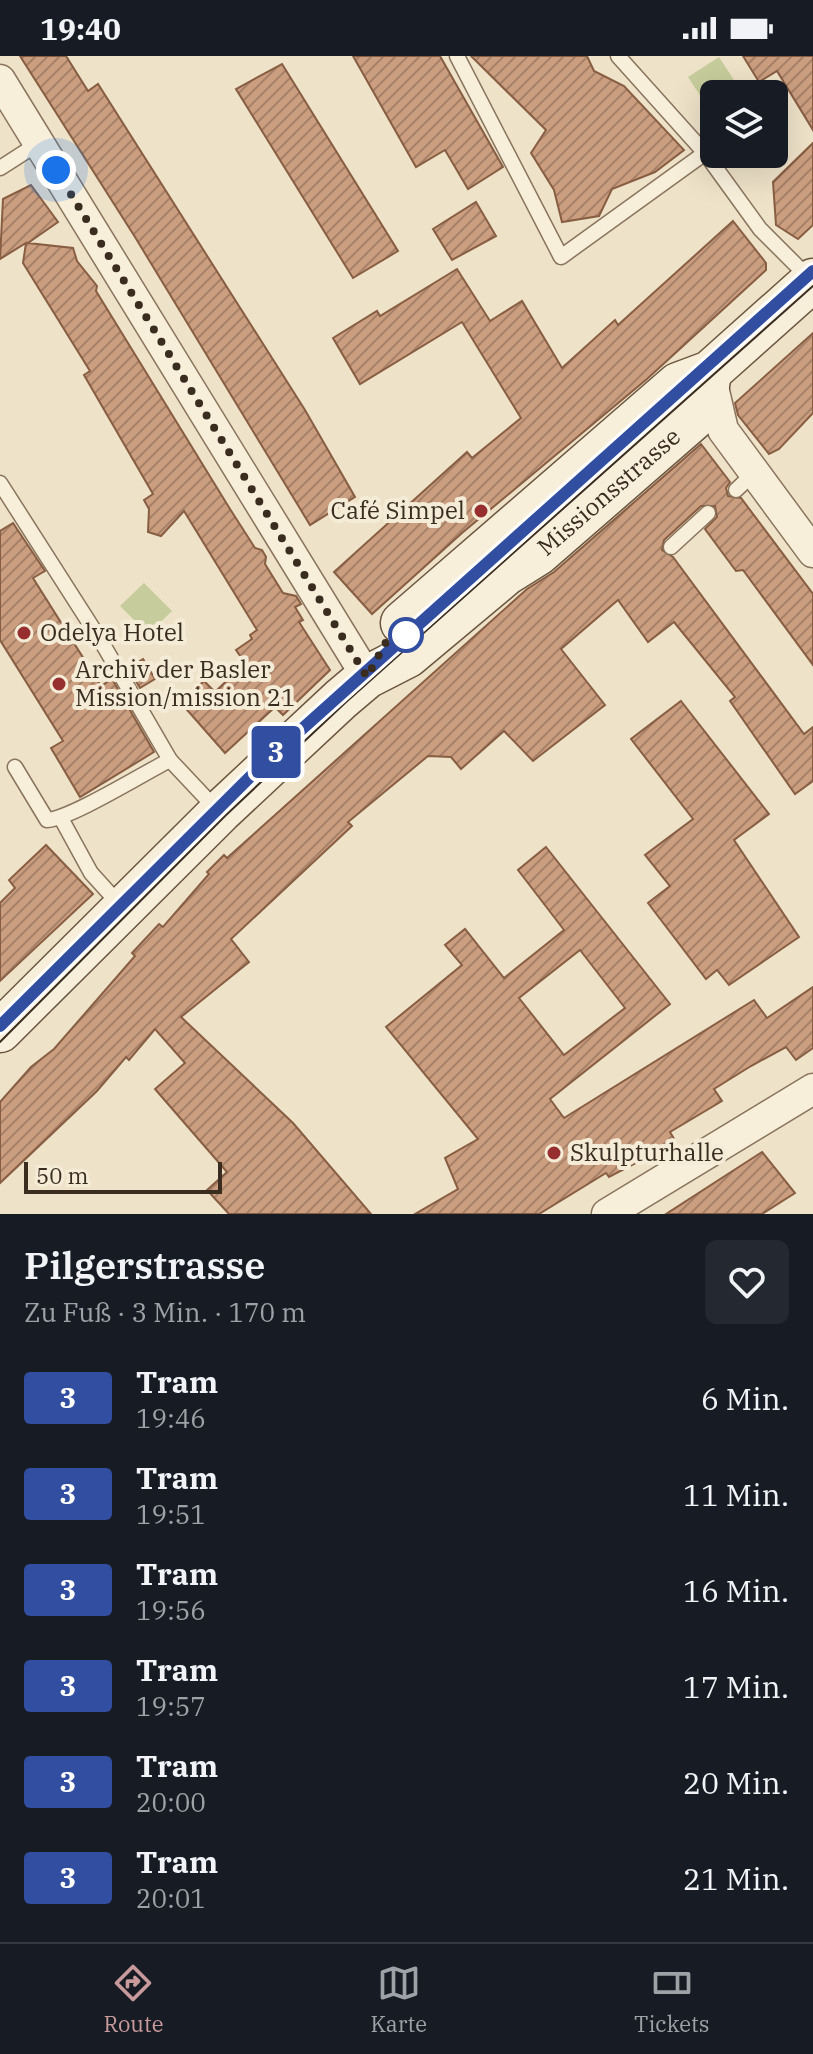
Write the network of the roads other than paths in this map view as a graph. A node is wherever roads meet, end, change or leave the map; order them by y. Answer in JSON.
{"nodes":[{"id":1,"x":457,"y":56,"type":"edge"},
{"id":2,"x":618,"y":56,"type":"edge"},
{"id":3,"x":2,"y":87,"type":"edge"},
{"id":4,"x":39,"y":143,"type":"junction"},
{"id":5,"x":700,"y":147,"type":"edge"},
{"id":6,"x":700,"y":157,"type":"edge"},
{"id":7,"x":0,"y":168,"type":"edge"},
{"id":8,"x":716,"y":168,"type":"edge"},
{"id":9,"x":812,"y":280,"type":"edge"},
{"id":10,"x":710,"y":372,"type":"junction"},
{"id":11,"x":0,"y":483,"type":"edge"},
{"id":12,"x":4,"y":499,"type":"edge"},
{"id":13,"x":708,"y":513,"type":"dead end"},
{"id":14,"x":671,"y":547,"type":"dead end"},
{"id":15,"x":813,"y":552,"type":"edge"},
{"id":16,"x":367,"y":677,"type":"junction"},
{"id":17,"x":170,"y":760,"type":"junction"},
{"id":18,"x":15,"y":767,"type":"dead end"},
{"id":19,"x":220,"y":812,"type":"junction"},
{"id":20,"x":62,"y":820,"type":"junction"},
{"id":21,"x":125,"y":909,"type":"junction"},
{"id":22,"x":0,"y":1031,"type":"edge"},
{"id":23,"x":813,"y":1089,"type":"edge"},
{"id":24,"x":607,"y":1214,"type":"edge"}],
"edges":[{"from":1,"to":6,"type":"lane"},
{"from":2,"to":5,"type":"lane"},
{"from":3,"to":4,"type":"street"},
{"from":4,"to":7,"type":"lane"},
{"from":4,"to":16,"type":"street"},
{"from":8,"to":9,"type":"lane"},
{"from":9,"to":10,"type":"main road"},
{"from":10,"to":15,"type":"street"},
{"from":10,"to":16,"type":"main road","name":"Missionsstrasse"},
{"from":11,"to":12,"type":"lane"},
{"from":12,"to":17,"type":"lane"},
{"from":13,"to":14,"type":"lane"},
{"from":16,"to":19,"type":"main road","name":"Missionsstrasse"},
{"from":17,"to":19,"type":"lane"},
{"from":17,"to":20,"type":"lane"},
{"from":18,"to":20,"type":"lane"},
{"from":19,"to":21,"type":"main road","name":"Missionsstrasse"},
{"from":20,"to":21,"type":"lane"},
{"from":21,"to":22,"type":"main road","name":"Missionsstrasse"},
{"from":23,"to":24,"type":"street"}]}
